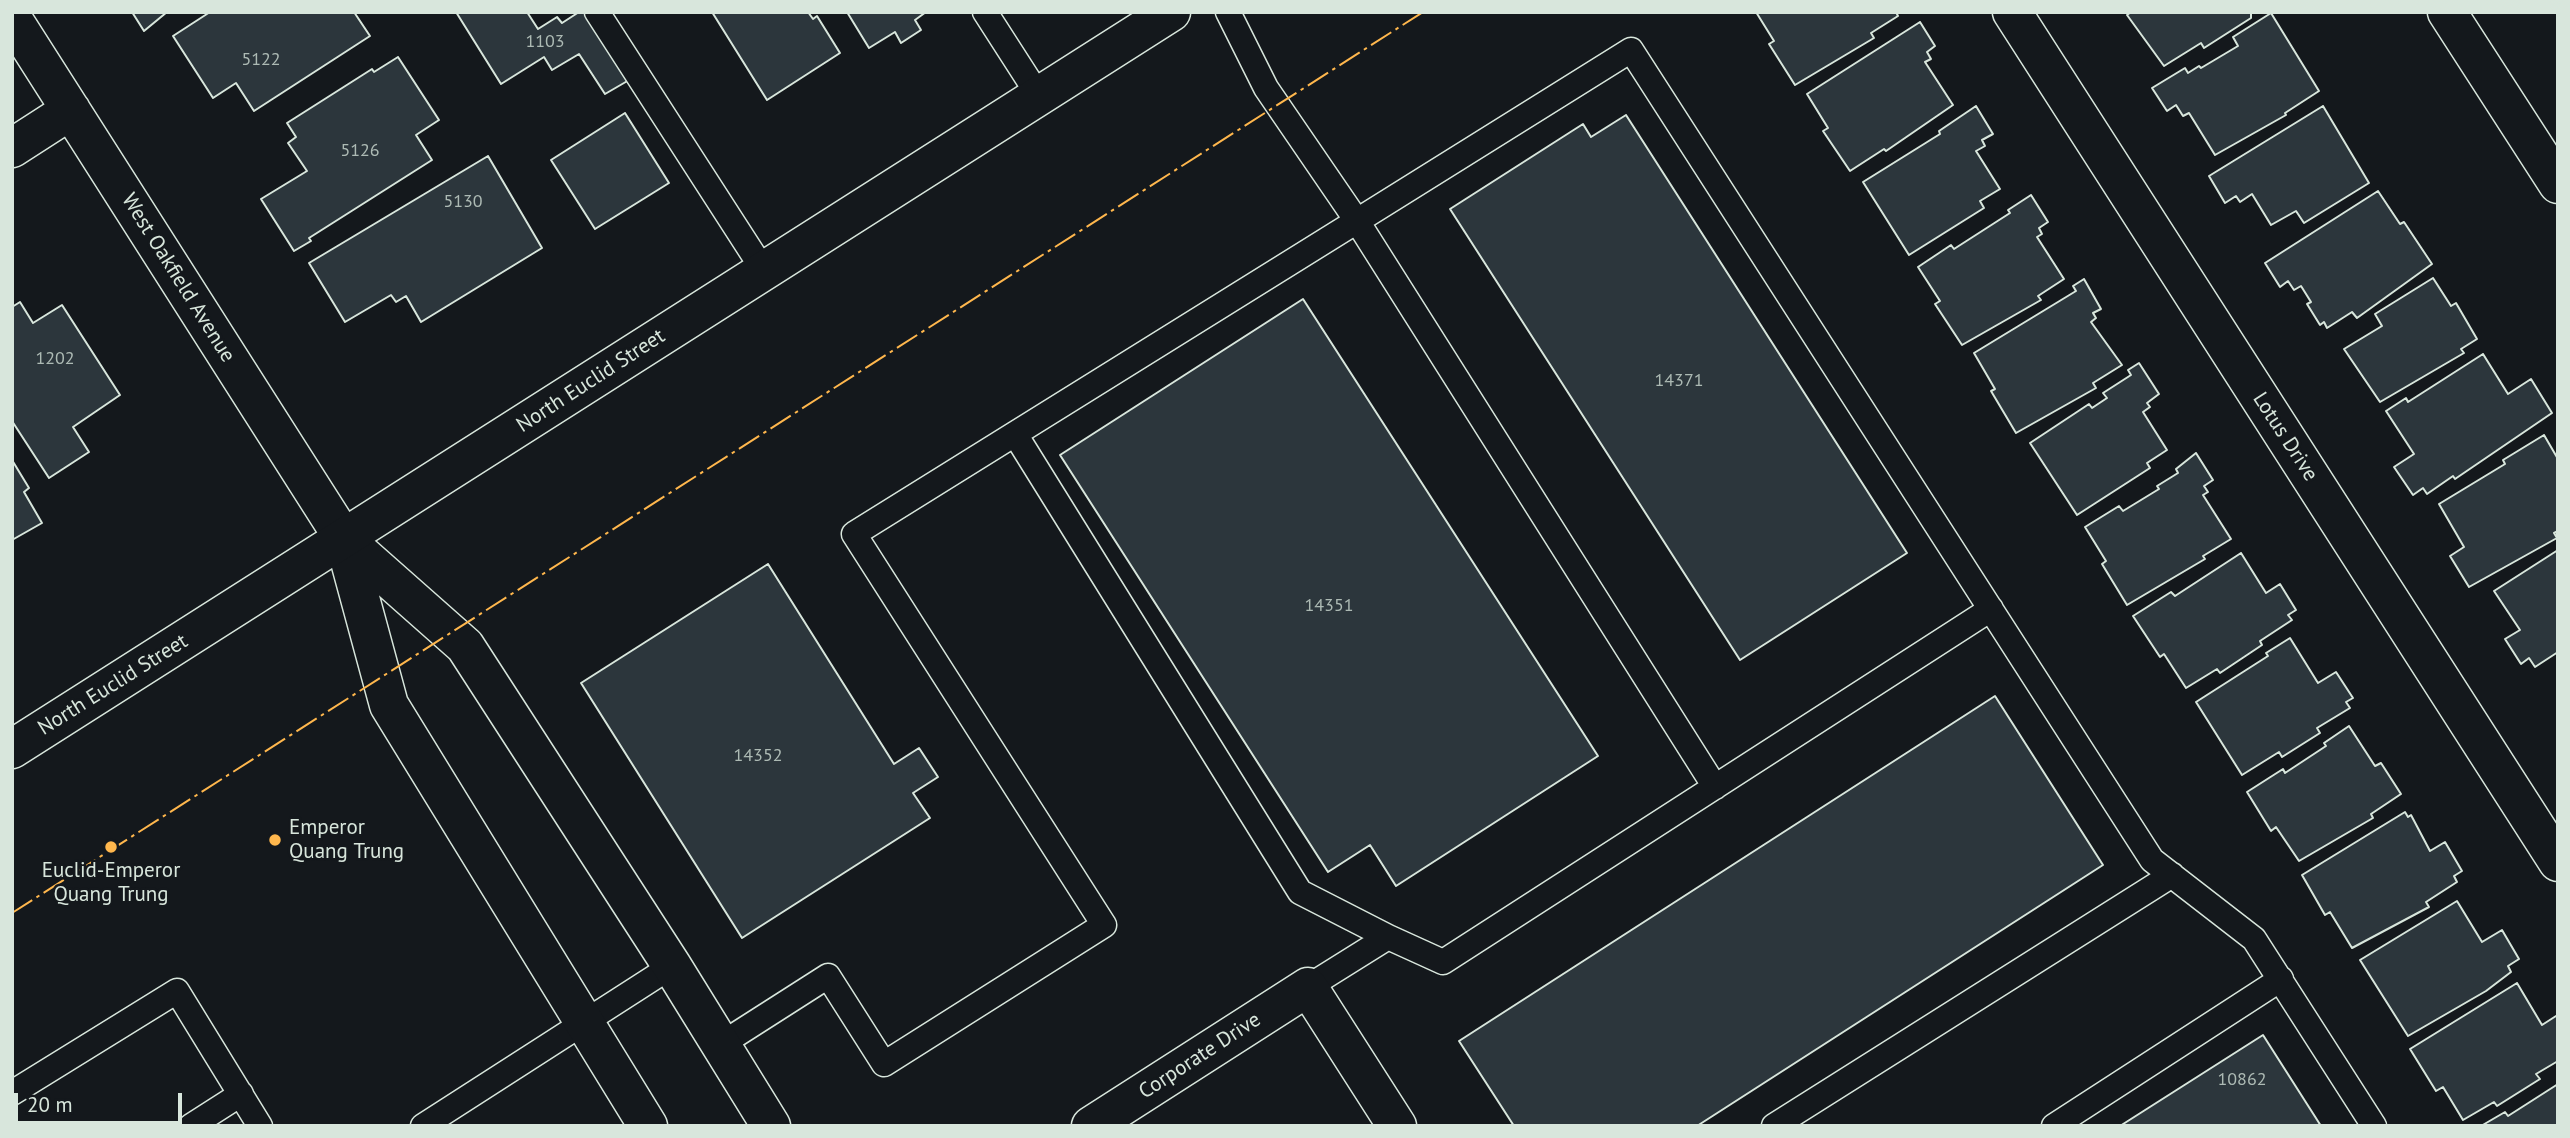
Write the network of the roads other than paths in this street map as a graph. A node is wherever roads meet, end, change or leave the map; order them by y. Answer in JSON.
{"nodes":[{"id":1,"x":597,"y":12,"type":"edge"},
{"id":2,"x":985,"y":12,"type":"edge"},
{"id":3,"x":1171,"y":12,"type":"edge"},
{"id":4,"x":1228,"y":12,"type":"edge"},
{"id":5,"x":2012,"y":12,"type":"edge"},
{"id":6,"x":2447,"y":12,"type":"edge"},
{"id":7,"x":12,"y":18,"type":"edge"},
{"id":8,"x":1039,"y":96,"type":"junction"},
{"id":9,"x":71,"y":110,"type":"junction"},
{"id":10,"x":12,"y":148,"type":"edge"},
{"id":11,"x":2558,"y":184,"type":"edge"},
{"id":12,"x":1357,"y":221,"type":"junction"},
{"id":13,"x":764,"y":271,"type":"junction"},
{"id":14,"x":1015,"y":434,"type":"junction"},
{"id":15,"x":344,"y":539,"type":"junction"},
{"id":16,"x":1991,"y":609,"type":"junction"},
{"id":17,"x":12,"y":749,"type":"edge"},
{"id":18,"x":1715,"y":787,"type":"junction"},
{"id":19,"x":2558,"y":862,"type":"edge"},
{"id":20,"x":2172,"y":875,"type":"junction"},
{"id":21,"x":1388,"y":937,"type":"junction"},
{"id":22,"x":672,"y":966,"type":"junction"},
{"id":23,"x":2281,"y":979,"type":"junction"},
{"id":24,"x":1308,"y":987,"type":"junction"},
{"id":25,"x":585,"y":1023,"type":"junction"},
{"id":26,"x":720,"y":1045,"type":"junction"},
{"id":27,"x":12,"y":1093,"type":"edge"},
{"id":28,"x":241,"y":1094,"type":"junction"},
{"id":29,"x":191,"y":1126,"type":"edge"},
{"id":30,"x":260,"y":1126,"type":"edge"},
{"id":31,"x":423,"y":1126,"type":"edge"},
{"id":32,"x":648,"y":1126,"type":"edge"},
{"id":33,"x":771,"y":1126,"type":"edge"},
{"id":34,"x":1091,"y":1126,"type":"edge"},
{"id":35,"x":1397,"y":1126,"type":"edge"},
{"id":36,"x":1774,"y":1126,"type":"edge"},
{"id":37,"x":2054,"y":1126,"type":"edge"},
{"id":38,"x":2374,"y":1126,"type":"edge"}],
"edges":[{"from":1,"to":13,"type":"lane"},
{"from":2,"to":8,"type":"lane"},
{"from":3,"to":8,"type":"street","name":"North Euclid Street"},
{"from":4,"to":12,"type":"lane"},
{"from":5,"to":19,"type":"street","name":"Lotus Drive"},
{"from":6,"to":11,"type":"street"},
{"from":7,"to":9,"type":"street","name":"West Oakfield Avenue"},
{"from":8,"to":13,"type":"street","name":"North Euclid Street"},
{"from":9,"to":10,"type":"street"},
{"from":9,"to":15,"type":"street","name":"West Oakfield Avenue"},
{"from":12,"to":14,"type":"lane"},
{"from":12,"to":16,"type":"lane"},
{"from":12,"to":18,"type":"lane"},
{"from":13,"to":15,"type":"street","name":"North Euclid Street"},
{"from":14,"to":21,"type":"lane"},
{"from":14,"to":26,"type":"lane"},
{"from":15,"to":17,"type":"street","name":"North Euclid Street"},
{"from":15,"to":22,"type":"street"},
{"from":15,"to":25,"type":"street"},
{"from":16,"to":18,"type":"lane"},
{"from":16,"to":20,"type":"lane"},
{"from":18,"to":21,"type":"lane"},
{"from":20,"to":23,"type":"lane"},
{"from":20,"to":36,"type":"lane"},
{"from":21,"to":24,"type":"lane"},
{"from":22,"to":25,"type":"lane"},
{"from":22,"to":26,"type":"street"},
{"from":23,"to":37,"type":"lane"},
{"from":23,"to":38,"type":"lane"},
{"from":24,"to":34,"type":"street","name":"Corporate Drive"},
{"from":24,"to":35,"type":"street"},
{"from":25,"to":31,"type":"lane"},
{"from":25,"to":32,"type":"street"},
{"from":26,"to":33,"type":"street"},
{"from":27,"to":28,"type":"lane"},
{"from":28,"to":29,"type":"lane"},
{"from":28,"to":30,"type":"lane"}]}
